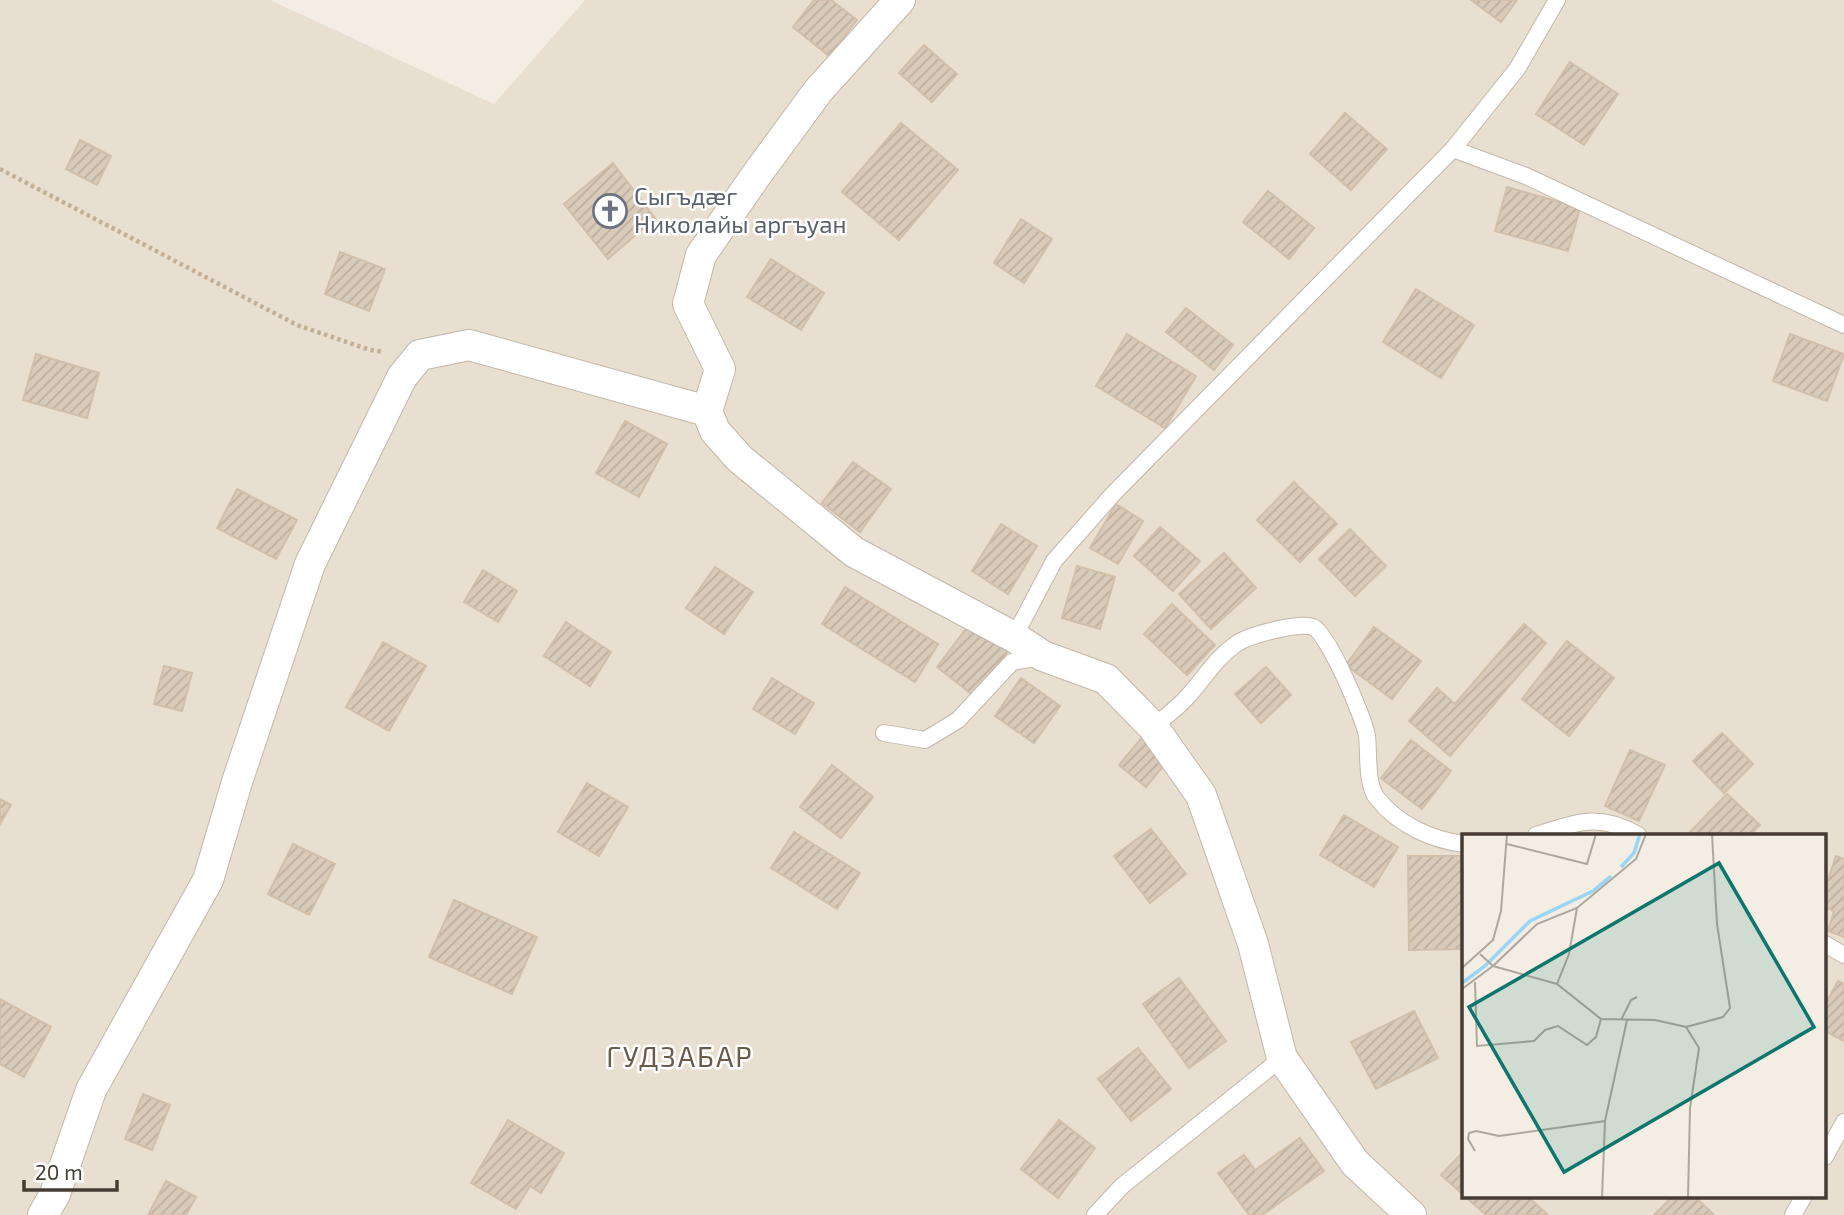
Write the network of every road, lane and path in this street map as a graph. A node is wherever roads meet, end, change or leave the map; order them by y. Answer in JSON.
{"nodes":[{"id":1,"x":900,"y":0,"type":"edge"},
{"id":2,"x":1558,"y":0,"type":"edge"},
{"id":3,"x":1452,"y":149,"type":"junction"},
{"id":4,"x":0,"y":169,"type":"edge"},
{"id":5,"x":1844,"y":325,"type":"edge"},
{"id":6,"x":420,"y":355,"type":"junction"},
{"id":7,"x":707,"y":411,"type":"junction"},
{"id":8,"x":1014,"y":637,"type":"junction"},
{"id":9,"x":1043,"y":656,"type":"junction"},
{"id":10,"x":1153,"y":727,"type":"junction"},
{"id":11,"x":884,"y":733,"type":"dead end"},
{"id":12,"x":1540,"y":834,"type":"edge"},
{"id":13,"x":1636,"y":834,"type":"edge"},
{"id":14,"x":1462,"y":844,"type":"edge"},
{"id":15,"x":1826,"y":945,"type":"edge"},
{"id":16,"x":1844,"y":955,"type":"edge"},
{"id":17,"x":1282,"y":1058,"type":"junction"},
{"id":18,"x":1844,"y":1122,"type":"edge"},
{"id":19,"x":1826,"y":1155,"type":"edge"},
{"id":20,"x":1803,"y":1198,"type":"edge"},
{"id":21,"x":44,"y":1215,"type":"edge"},
{"id":22,"x":1095,"y":1215,"type":"edge"},
{"id":23,"x":1411,"y":1215,"type":"edge"},
{"id":24,"x":1793,"y":1215,"type":"edge"}],
"edges":[{"from":1,"to":7,"type":"street"},
{"from":2,"to":3,"type":"lane"},
{"from":3,"to":5,"type":"lane"},
{"from":3,"to":8,"type":"lane"},
{"from":4,"to":6,"type":"path"},
{"from":6,"to":7,"type":"street"},
{"from":6,"to":21,"type":"street"},
{"from":7,"to":8,"type":"street"},
{"from":8,"to":9,"type":"street"},
{"from":9,"to":10,"type":"street"},
{"from":9,"to":11,"type":"lane"},
{"from":10,"to":14,"type":"lane"},
{"from":10,"to":17,"type":"street"},
{"from":12,"to":13,"type":"lane"},
{"from":15,"to":16,"type":"lane"},
{"from":17,"to":22,"type":"lane"},
{"from":17,"to":23,"type":"street"},
{"from":18,"to":19,"type":"lane"},
{"from":20,"to":24,"type":"lane"}]}
